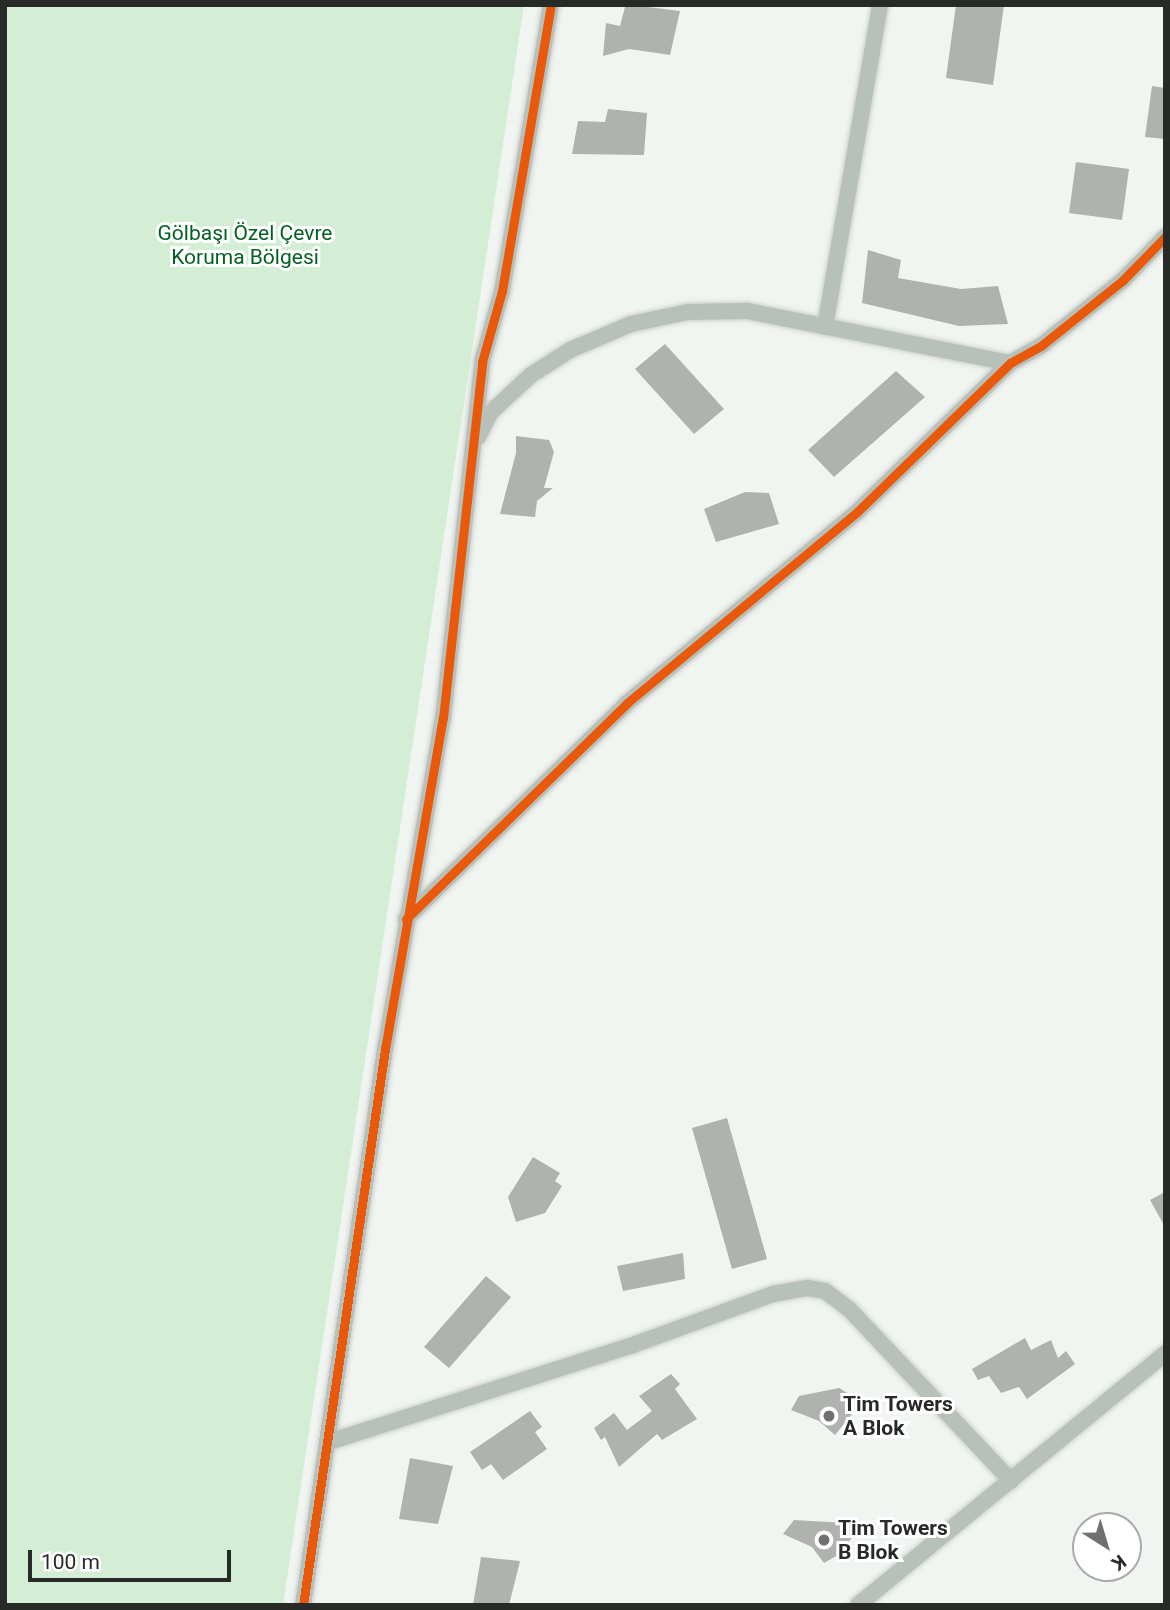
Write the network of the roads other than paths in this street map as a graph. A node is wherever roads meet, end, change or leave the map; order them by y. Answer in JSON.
{"nodes":[{"id":1,"x":551,"y":5,"type":"edge"},
{"id":2,"x":880,"y":5,"type":"edge"},
{"id":3,"x":1165,"y":237,"type":"edge"},
{"id":4,"x":825,"y":327,"type":"junction"},
{"id":5,"x":1010,"y":363,"type":"junction"},
{"id":6,"x":472,"y":449,"type":"junction"},
{"id":7,"x":405,"y":919,"type":"junction"},
{"id":8,"x":1165,"y":1354,"type":"edge"},
{"id":9,"x":329,"y":1442,"type":"junction"},
{"id":10,"x":1011,"y":1482,"type":"junction"},
{"id":11,"x":303,"y":1605,"type":"edge"},
{"id":12,"x":858,"y":1605,"type":"edge"}],
"edges":[{"from":1,"to":6,"type":"street"},
{"from":2,"to":4,"type":"street"},
{"from":3,"to":5,"type":"street"},
{"from":4,"to":5,"type":"street"},
{"from":4,"to":6,"type":"street"},
{"from":5,"to":7,"type":"street"},
{"from":6,"to":7,"type":"street"},
{"from":7,"to":9,"type":"street"},
{"from":8,"to":10,"type":"street"},
{"from":9,"to":10,"type":"street"},
{"from":9,"to":11,"type":"street"},
{"from":10,"to":12,"type":"street"}]}
